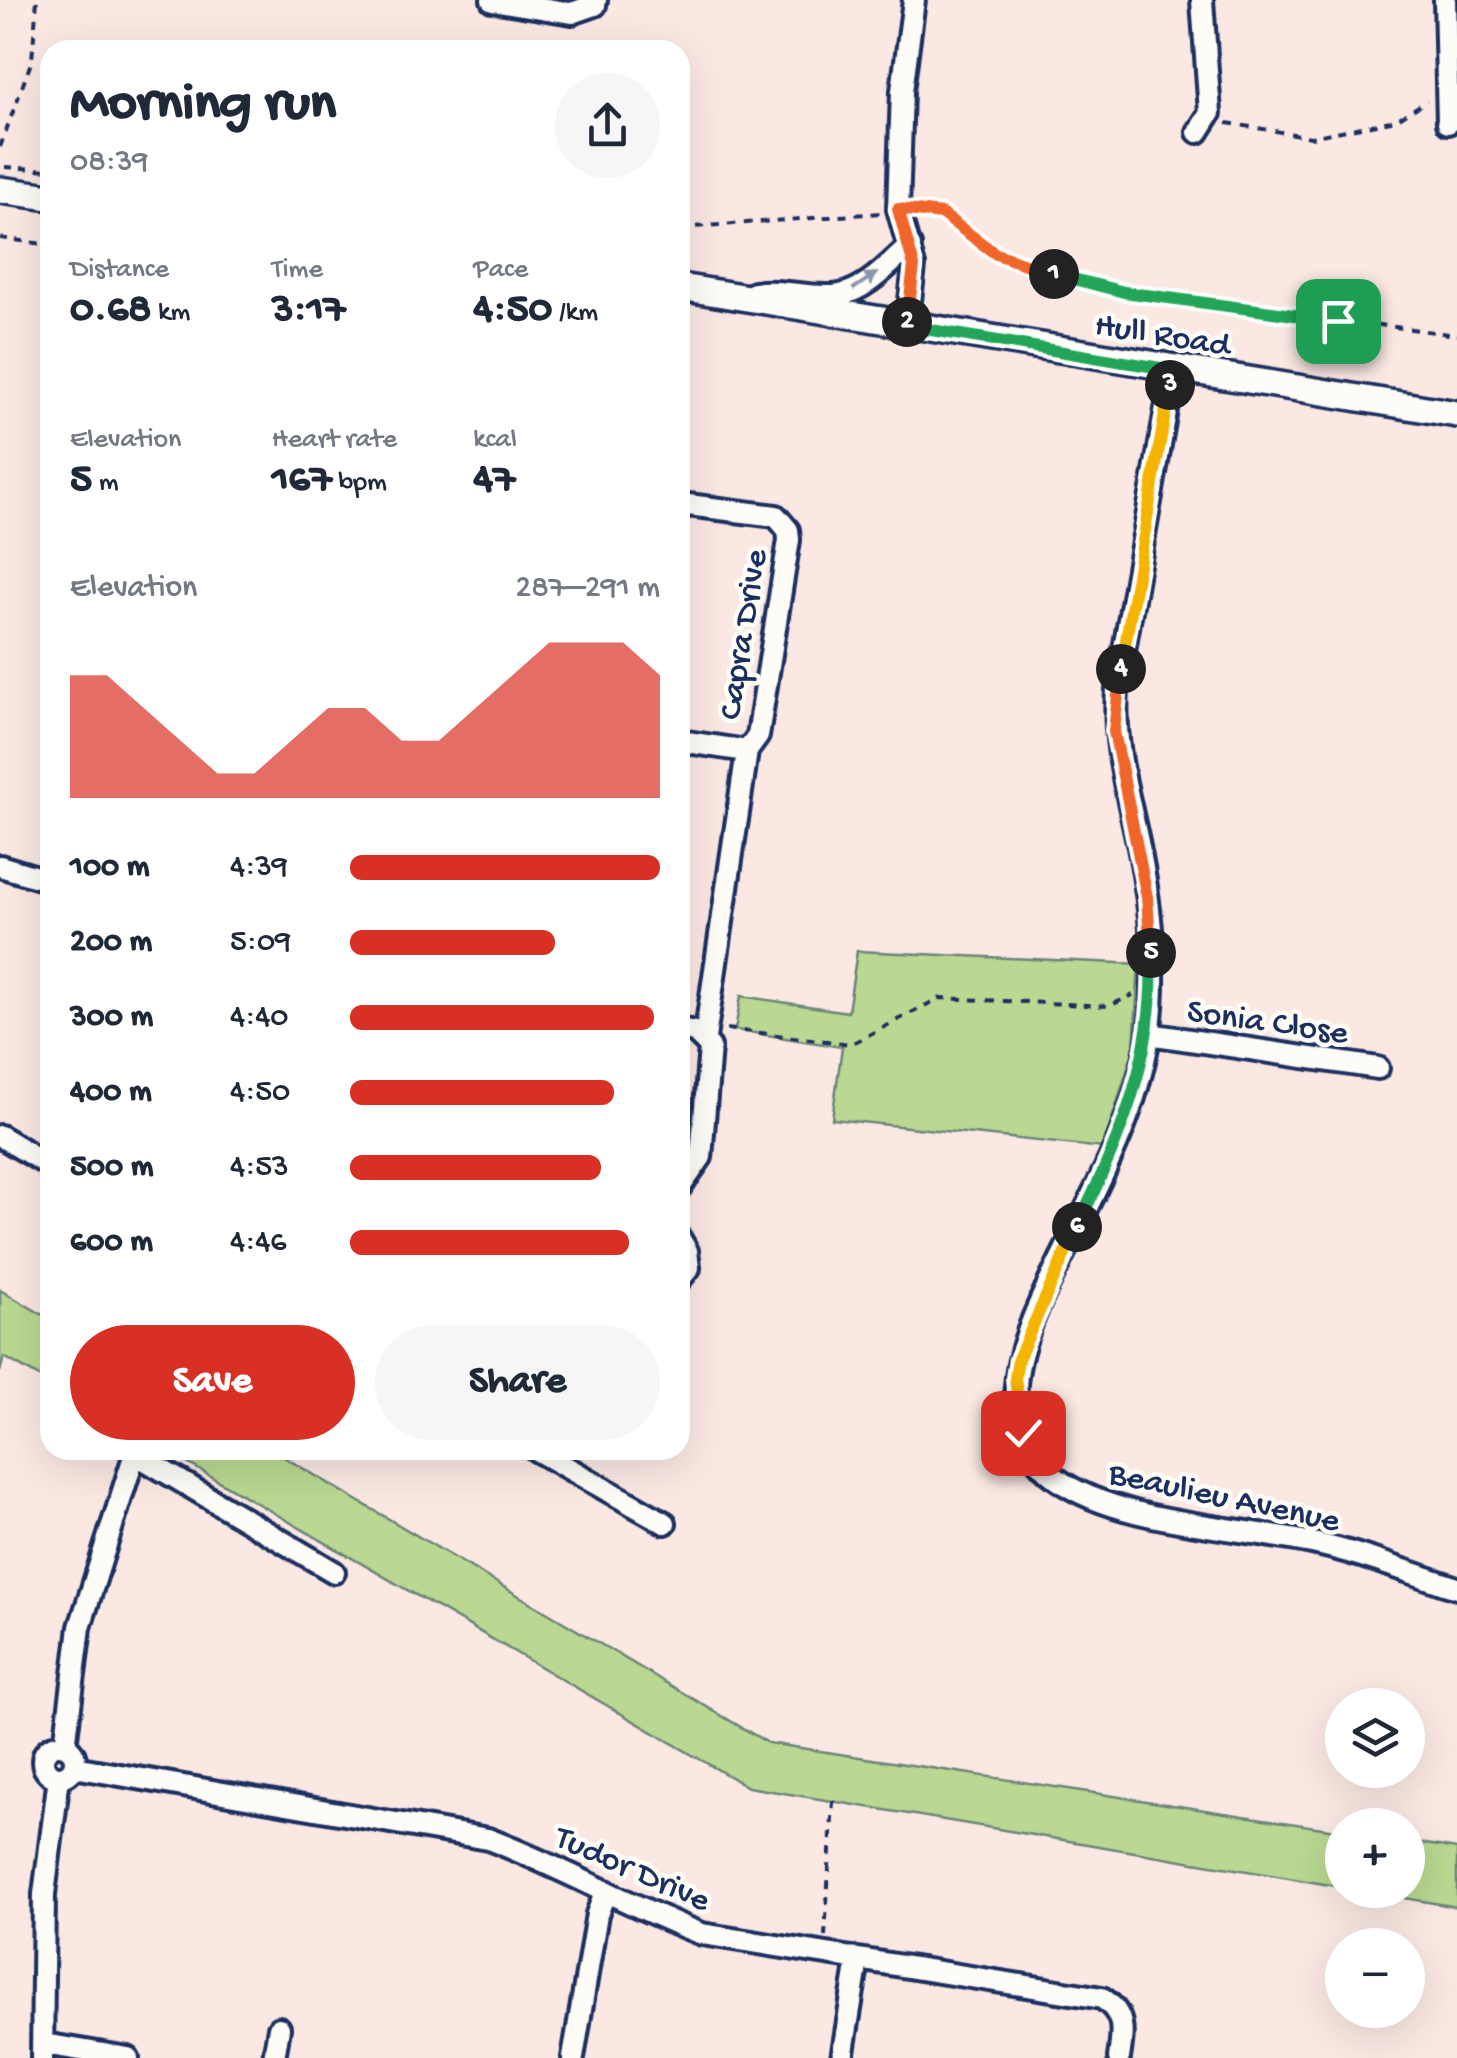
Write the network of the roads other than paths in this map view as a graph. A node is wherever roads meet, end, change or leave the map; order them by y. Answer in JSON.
{"nodes":[{"id":1,"x":492,"y":0,"type":"edge"},
{"id":2,"x":596,"y":0,"type":"edge"},
{"id":3,"x":914,"y":0,"type":"edge"},
{"id":4,"x":1202,"y":0,"type":"edge"},
{"id":5,"x":1446,"y":0,"type":"edge"},
{"id":6,"x":1448,"y":113,"type":"road end"},
{"id":7,"x":1198,"y":132,"type":"dead end"},
{"id":8,"x":0,"y":190,"type":"edge"},
{"id":9,"x":40,"y":196,"type":"edge"},
{"id":10,"x":910,"y":246,"type":"junction"},
{"id":11,"x":690,"y":288,"type":"edge"},
{"id":12,"x":742,"y":295,"type":"junction"},
{"id":13,"x":907,"y":326,"type":"junction"},
{"id":14,"x":1173,"y":370,"type":"junction"},
{"id":15,"x":1457,"y":414,"type":"edge"},
{"id":16,"x":690,"y":505,"type":"edge"},
{"id":17,"x":690,"y":742,"type":"edge"},
{"id":18,"x":747,"y":751,"type":"junction"},
{"id":19,"x":0,"y":866,"type":"edge"},
{"id":20,"x":40,"y":878,"type":"edge"},
{"id":21,"x":690,"y":1032,"type":"edge"},
{"id":22,"x":1149,"y":1034,"type":"junction"},
{"id":23,"x":705,"y":1038,"type":"junction"},
{"id":24,"x":1378,"y":1068,"type":"dead end"},
{"id":25,"x":0,"y":1136,"type":"edge"},
{"id":26,"x":40,"y":1160,"type":"edge"},
{"id":27,"x":690,"y":1172,"type":"edge"},
{"id":28,"x":133,"y":1460,"type":"edge"},
{"id":29,"x":149,"y":1460,"type":"edge"},
{"id":30,"x":553,"y":1460,"type":"edge"},
{"id":31,"x":665,"y":1522,"type":"dead end"},
{"id":32,"x":334,"y":1572,"type":"dead end"},
{"id":33,"x":1457,"y":1588,"type":"edge"},
{"id":34,"x":66,"y":1772,"type":"junction"},
{"id":35,"x":606,"y":1891,"type":"junction"},
{"id":36,"x":858,"y":1960,"type":"junction"},
{"id":37,"x":280,"y":2028,"type":"dead end"},
{"id":38,"x":43,"y":2051,"type":"edge"},
{"id":39,"x":128,"y":2058,"type":"edge"},
{"id":40,"x":274,"y":2058,"type":"edge"},
{"id":41,"x":573,"y":2058,"type":"edge"},
{"id":42,"x":842,"y":2058,"type":"edge"},
{"id":43,"x":1119,"y":2058,"type":"edge"}],
"edges":[{"from":1,"to":2,"type":"street"},
{"from":3,"to":10,"type":"street"},
{"from":4,"to":7,"type":"street"},
{"from":5,"to":6,"type":"street"},
{"from":8,"to":9,"type":"main road"},
{"from":12,"to":10,"type":"street","one_way":true},
{"from":10,"to":13,"type":"street"},
{"from":11,"to":12,"type":"main road","name":"Hull Road"},
{"from":12,"to":13,"type":"main road","name":"Hull Road"},
{"from":13,"to":14,"type":"main road","name":"Hull Road"},
{"from":14,"to":15,"type":"main road","name":"Hull Road"},
{"from":14,"to":22,"type":"street","name":"Beaulieu Avenue"},
{"from":16,"to":18,"type":"street","name":"Capra Drive"},
{"from":17,"to":18,"type":"street"},
{"from":18,"to":23,"type":"street","name":"Capra Drive"},
{"from":19,"to":20,"type":"street"},
{"from":21,"to":23,"type":"street"},
{"from":22,"to":24,"type":"street","name":"Sonia Close"},
{"from":22,"to":33,"type":"street","name":"Beaulieu Avenue"},
{"from":23,"to":27,"type":"street","name":"Capra Drive"},
{"from":25,"to":26,"type":"street"},
{"from":28,"to":34,"type":"street"},
{"from":29,"to":32,"type":"street"},
{"from":30,"to":31,"type":"street"},
{"from":34,"to":35,"type":"street","name":"Tudor Drive"},
{"from":34,"to":38,"type":"street"},
{"from":35,"to":36,"type":"street","name":"Tudor Drive"},
{"from":35,"to":41,"type":"street"},
{"from":36,"to":42,"type":"street"},
{"from":36,"to":43,"type":"street","name":"Tudor Drive"},
{"from":37,"to":40,"type":"street"},
{"from":38,"to":39,"type":"street"}]}
